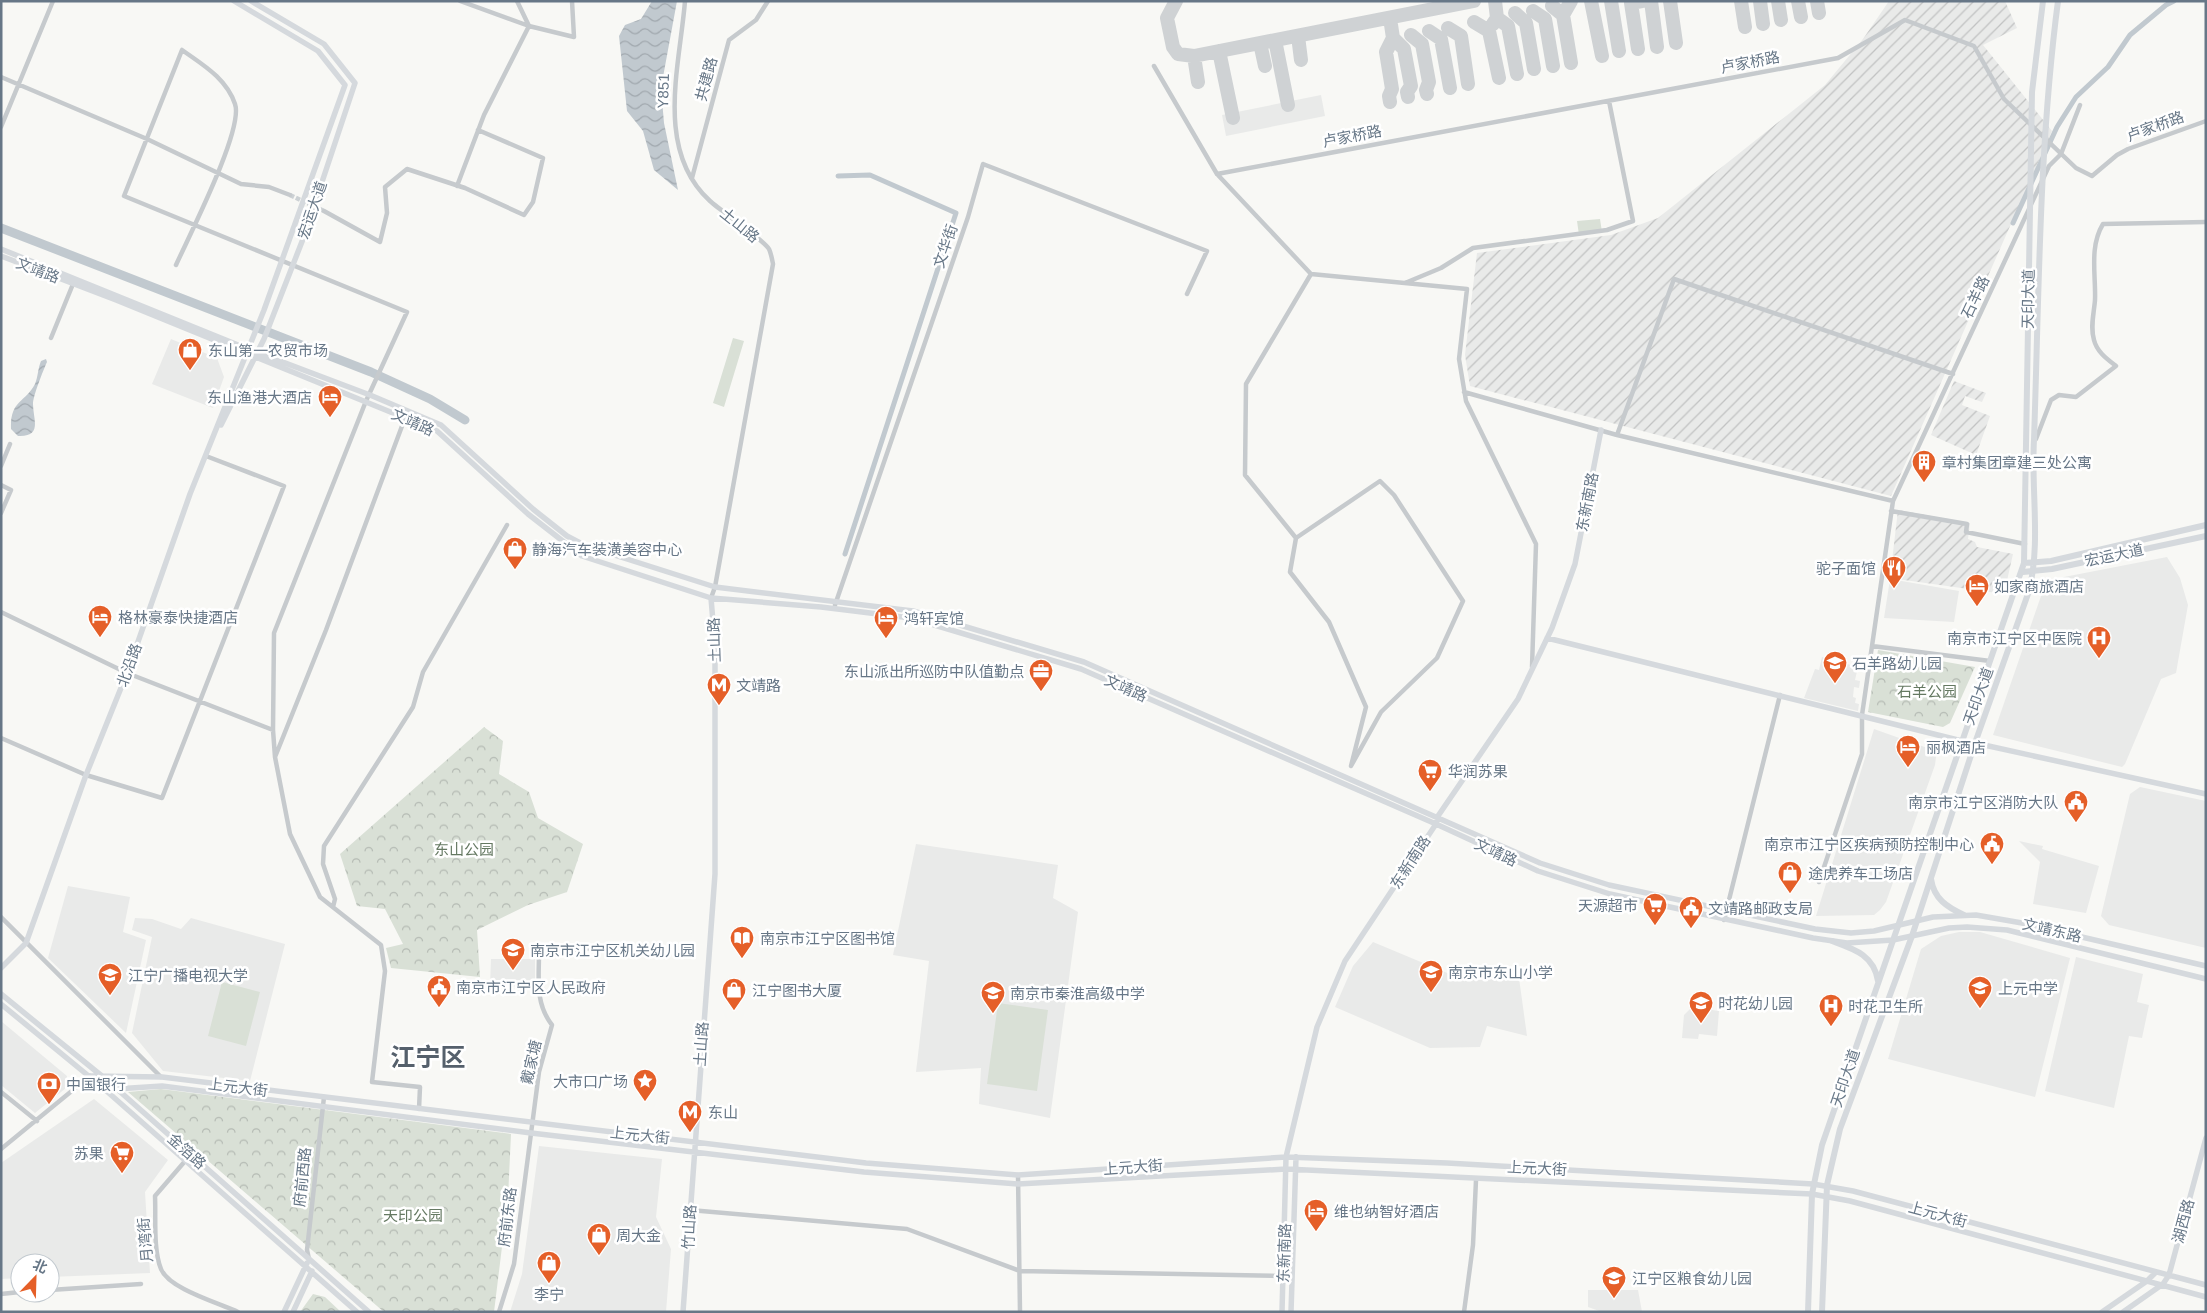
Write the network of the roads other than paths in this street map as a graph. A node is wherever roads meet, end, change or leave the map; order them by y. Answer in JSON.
{"nodes":[{"id":1,"x":53,"y":1,"type":"edge"},
{"id":2,"x":234,"y":1,"type":"edge"},
{"id":3,"x":251,"y":1,"type":"edge"},
{"id":4,"x":460,"y":1,"type":"edge"},
{"id":5,"x":517,"y":1,"type":"edge"},
{"id":6,"x":572,"y":1,"type":"edge"},
{"id":7,"x":685,"y":1,"type":"edge"},
{"id":8,"x":768,"y":1,"type":"edge"},
{"id":9,"x":2043,"y":1,"type":"edge"},
{"id":10,"x":2058,"y":1,"type":"edge"},
{"id":11,"x":528,"y":26,"type":"junction"},
{"id":12,"x":1154,"y":66,"type":"dead end"},
{"id":13,"x":1,"y":77,"type":"edge"},
{"id":14,"x":17,"y":84,"type":"junction"},
{"id":15,"x":1609,"y":101,"type":"junction"},
{"id":16,"x":2080,"y":105,"type":"dead end"},
{"id":17,"x":2206,"y":121,"type":"edge"},
{"id":18,"x":1,"y":127,"type":"edge"},
{"id":19,"x":478,"y":130,"type":"junction"},
{"id":20,"x":147,"y":139,"type":"junction"},
{"id":21,"x":2062,"y":154,"type":"junction"},
{"id":22,"x":218,"y":173,"type":"junction"},
{"id":23,"x":1217,"y":174,"type":"junction"},
{"id":24,"x":692,"y":178,"type":"junction"},
{"id":25,"x":457,"y":186,"type":"junction"},
{"id":26,"x":290,"y":195,"type":"tunnel mouth"},
{"id":27,"x":324,"y":211,"type":"tunnel mouth"},
{"id":28,"x":2206,"y":222,"type":"edge"},
{"id":29,"x":194,"y":225,"type":"junction"},
{"id":30,"x":1,"y":249,"type":"edge"},
{"id":31,"x":1,"y":256,"type":"edge"},
{"id":32,"x":280,"y":261,"type":"junction"},
{"id":33,"x":176,"y":265,"type":"dead end"},
{"id":34,"x":291,"y":266,"type":"junction"},
{"id":35,"x":1311,"y":274,"type":"junction"},
{"id":36,"x":73,"y":284,"type":"junction"},
{"id":37,"x":1404,"y":284,"type":"junction"},
{"id":38,"x":1187,"y":294,"type":"dead end"},
{"id":39,"x":51,"y":338,"type":"dead end"},
{"id":40,"x":246,"y":352,"type":"junction"},
{"id":41,"x":258,"y":352,"type":"junction"},
{"id":42,"x":254,"y":359,"type":"junction"},
{"id":43,"x":1953,"y":374,"type":"junction"},
{"id":44,"x":1464,"y":392,"type":"junction"},
{"id":45,"x":370,"y":394,"type":"junction"},
{"id":46,"x":366,"y":401,"type":"junction"},
{"id":47,"x":405,"y":418,"type":"junction"},
{"id":48,"x":1600,"y":430,"type":"junction"},
{"id":49,"x":1618,"y":436,"type":"junction"},
{"id":50,"x":10,"y":444,"type":"dead end"},
{"id":51,"x":2025,"y":453,"type":"junction"},
{"id":52,"x":2033,"y":453,"type":"junction"},
{"id":53,"x":206,"y":456,"type":"junction"},
{"id":54,"x":1,"y":466,"type":"edge"},
{"id":55,"x":1,"y":486,"type":"edge"},
{"id":56,"x":1893,"y":501,"type":"junction"},
{"id":57,"x":1891,"y":511,"type":"junction"},
{"id":58,"x":1,"y":513,"type":"edge"},
{"id":59,"x":507,"y":525,"type":"dead end"},
{"id":60,"x":2206,"y":525,"type":"edge"},
{"id":61,"x":2206,"y":536,"type":"edge"},
{"id":62,"x":1296,"y":538,"type":"junction"},
{"id":63,"x":2025,"y":544,"type":"junction"},
{"id":64,"x":2035,"y":562,"type":"junction"},
{"id":65,"x":2024,"y":563,"type":"junction"},
{"id":66,"x":2034,"y":571,"type":"junction"},
{"id":67,"x":2023,"y":572,"type":"junction"},
{"id":68,"x":715,"y":587,"type":"junction"},
{"id":69,"x":711,"y":598,"type":"junction"},
{"id":70,"x":836,"y":601,"type":"junction"},
{"id":71,"x":835,"y":609,"type":"junction"},
{"id":72,"x":1,"y":612,"type":"edge"},
{"id":73,"x":1547,"y":638,"type":"junction"},
{"id":74,"x":1872,"y":646,"type":"junction"},
{"id":75,"x":1990,"y":661,"type":"junction"},
{"id":76,"x":1532,"y":669,"type":"junction"},
{"id":77,"x":127,"y":673,"type":"junction"},
{"id":78,"x":1780,"y":695,"type":"junction"},
{"id":79,"x":200,"y":701,"type":"junction"},
{"id":80,"x":1862,"y":715,"type":"junction"},
{"id":81,"x":273,"y":730,"type":"junction"},
{"id":82,"x":1,"y":738,"type":"edge"},
{"id":83,"x":1962,"y":741,"type":"junction"},
{"id":84,"x":1975,"y":743,"type":"junction"},
{"id":85,"x":275,"y":757,"type":"junction"},
{"id":86,"x":86,"y":775,"type":"junction"},
{"id":87,"x":2206,"y":794,"type":"edge"},
{"id":88,"x":1438,"y":816,"type":"junction"},
{"id":89,"x":1436,"y":824,"type":"junction"},
{"id":90,"x":1931,"y":878,"type":"junction"},
{"id":91,"x":1819,"y":882,"type":"dead end"},
{"id":92,"x":333,"y":907,"type":"junction"},
{"id":93,"x":1727,"y":910,"type":"junction"},
{"id":94,"x":1964,"y":915,"type":"junction"},
{"id":95,"x":1,"y":917,"type":"edge"},
{"id":96,"x":1724,"y":920,"type":"junction"},
{"id":97,"x":1917,"y":921,"type":"junction"},
{"id":98,"x":1898,"y":927,"type":"junction"},
{"id":99,"x":1912,"y":936,"type":"junction"},
{"id":100,"x":1893,"y":940,"type":"junction"},
{"id":101,"x":1832,"y":941,"type":"junction"},
{"id":102,"x":26,"y":942,"type":"junction"},
{"id":103,"x":604,"y":947,"type":"dead end"},
{"id":104,"x":2206,"y":966,"type":"edge"},
{"id":105,"x":1,"y":968,"type":"edge"},
{"id":106,"x":2206,"y":979,"type":"edge"},
{"id":107,"x":1879,"y":984,"type":"junction"},
{"id":108,"x":1,"y":994,"type":"edge"},
{"id":109,"x":1,"y":1004,"type":"edge"},
{"id":110,"x":90,"y":1076,"type":"junction"},
{"id":111,"x":102,"y":1077,"type":"junction"},
{"id":112,"x":162,"y":1077,"type":"junction"},
{"id":113,"x":102,"y":1087,"type":"junction"},
{"id":114,"x":116,"y":1089,"type":"junction"},
{"id":115,"x":1,"y":1092,"type":"edge"},
{"id":116,"x":324,"y":1097,"type":"junction"},
{"id":117,"x":322,"y":1106,"type":"junction"},
{"id":118,"x":419,"y":1109,"type":"junction"},
{"id":119,"x":37,"y":1121,"type":"junction"},
{"id":120,"x":532,"y":1124,"type":"junction"},
{"id":121,"x":531,"y":1133,"type":"junction"},
{"id":122,"x":2206,"y":1138,"type":"edge"},
{"id":123,"x":694,"y":1141,"type":"junction"},
{"id":124,"x":1,"y":1149,"type":"edge"},
{"id":125,"x":693,"y":1152,"type":"junction"},
{"id":126,"x":1286,"y":1156,"type":"junction"},
{"id":127,"x":1296,"y":1157,"type":"junction"},
{"id":128,"x":186,"y":1160,"type":"junction"},
{"id":129,"x":1286,"y":1169,"type":"junction"},
{"id":130,"x":1295,"y":1170,"type":"junction"},
{"id":131,"x":1018,"y":1176,"type":"junction"},
{"id":132,"x":1476,"y":1180,"type":"junction"},
{"id":133,"x":1018,"y":1184,"type":"junction"},
{"id":134,"x":1813,"y":1184,"type":"junction"},
{"id":135,"x":1827,"y":1185,"type":"junction"},
{"id":136,"x":1812,"y":1194,"type":"junction"},
{"id":137,"x":1826,"y":1196,"type":"junction"},
{"id":138,"x":690,"y":1210,"type":"junction"},
{"id":139,"x":309,"y":1259,"type":"junction"},
{"id":140,"x":306,"y":1266,"type":"junction"},
{"id":141,"x":1020,"y":1271,"type":"junction"},
{"id":142,"x":312,"y":1272,"type":"junction"},
{"id":143,"x":2156,"y":1272,"type":"junction"},
{"id":144,"x":2169,"y":1275,"type":"junction"},
{"id":145,"x":1283,"y":1276,"type":"junction"},
{"id":146,"x":2147,"y":1281,"type":"junction"},
{"id":147,"x":141,"y":1284,"type":"dead end"},
{"id":148,"x":2162,"y":1284,"type":"junction"},
{"id":149,"x":2206,"y":1286,"type":"edge"},
{"id":150,"x":60,"y":1289,"type":"edge"},
{"id":151,"x":2206,"y":1297,"type":"edge"},
{"id":152,"x":238,"y":1312,"type":"edge"},
{"id":153,"x":284,"y":1312,"type":"edge"},
{"id":154,"x":293,"y":1312,"type":"edge"},
{"id":155,"x":357,"y":1312,"type":"edge"},
{"id":156,"x":368,"y":1312,"type":"edge"},
{"id":157,"x":499,"y":1312,"type":"edge"},
{"id":158,"x":683,"y":1312,"type":"edge"},
{"id":159,"x":1020,"y":1312,"type":"edge"},
{"id":160,"x":1282,"y":1312,"type":"edge"},
{"id":161,"x":1291,"y":1312,"type":"edge"},
{"id":162,"x":1464,"y":1312,"type":"edge"},
{"id":163,"x":1808,"y":1312,"type":"edge"},
{"id":164,"x":1822,"y":1312,"type":"edge"},
{"id":165,"x":2102,"y":1312,"type":"edge"},
{"id":166,"x":2122,"y":1312,"type":"edge"}],
"edges":[{"from":1,"to":14,"type":"street"},
{"from":2,"to":32,"type":"main road","name":"宏运大道"},
{"from":3,"to":34,"type":"main road","name":"宏运大道"},
{"from":4,"to":11,"type":"street"},
{"from":5,"to":11,"type":"street"},
{"from":6,"to":11,"type":"street"},
{"from":7,"to":24,"type":"street","name":"Y851"},
{"from":8,"to":24,"type":"street","name":"共建路"},
{"from":9,"to":51,"type":"main road","name":"天印大道"},
{"from":10,"to":52,"type":"main road","name":"天印大道"},
{"from":11,"to":19,"type":"street"},
{"from":12,"to":23,"type":"street"},
{"from":13,"to":14,"type":"street"},
{"from":14,"to":18,"type":"street"},
{"from":14,"to":20,"type":"street"},
{"from":15,"to":21,"type":"street","name":"卢家桥路"},
{"from":15,"to":23,"type":"street","name":"卢家桥路"},
{"from":15,"to":37,"type":"street"},
{"from":16,"to":21,"type":"street","name":"石羊路"},
{"from":17,"to":21,"type":"street","name":"卢家桥路"},
{"from":19,"to":25,"type":"street"},
{"from":19,"to":25,"type":"street"},
{"from":20,"to":22,"type":"street"},
{"from":20,"to":22,"type":"street"},
{"from":20,"to":29,"type":"street"},
{"from":21,"to":43,"type":"street","name":"石羊路"},
{"from":22,"to":26,"type":"street"},
{"from":22,"to":29,"type":"street"},
{"from":23,"to":35,"type":"street"},
{"from":24,"to":68,"type":"street","name":"土山路"},
{"from":25,"to":27,"type":"street"},
{"from":28,"to":52,"type":"street"},
{"from":29,"to":32,"type":"street"},
{"from":29,"to":33,"type":"street"},
{"from":30,"to":40,"type":"main road","name":"文靖路"},
{"from":31,"to":36,"type":"main road","name":"文靖路"},
{"from":32,"to":34,"type":"street"},
{"from":32,"to":40,"type":"main road","name":"宏运大道"},
{"from":34,"to":41,"type":"main road","name":"宏运大道"},
{"from":34,"to":45,"type":"street"},
{"from":35,"to":37,"type":"street"},
{"from":35,"to":62,"type":"street"},
{"from":36,"to":39,"type":"street"},
{"from":36,"to":40,"type":"main road","name":"文靖路"},
{"from":37,"to":44,"type":"street"},
{"from":38,"to":70,"type":"street","name":"文华街"},
{"from":40,"to":41,"type":"main road","name":"文靖路"},
{"from":40,"to":42,"type":"main road","name":"文靖路"},
{"from":40,"to":53,"type":"main road","name":"北沿路"},
{"from":41,"to":42,"type":"main road","name":"宏运大道"},
{"from":41,"to":45,"type":"main road","name":"文靖路"},
{"from":42,"to":46,"type":"main road","name":"文靖路"},
{"from":42,"to":53,"type":"main road","name":"宏运大道"},
{"from":43,"to":49,"type":"street"},
{"from":43,"to":56,"type":"street","name":"石羊路"},
{"from":44,"to":48,"type":"street"},
{"from":44,"to":76,"type":"street"},
{"from":45,"to":46,"type":"street"},
{"from":45,"to":68,"type":"main road","name":"文靖路"},
{"from":46,"to":47,"type":"main road","name":"文靖路"},
{"from":46,"to":81,"type":"street"},
{"from":47,"to":69,"type":"main road","name":"文靖路"},
{"from":47,"to":85,"type":"street"},
{"from":48,"to":49,"type":"street"},
{"from":48,"to":73,"type":"main road","name":"东新南路"},
{"from":49,"to":56,"type":"street"},
{"from":50,"to":54,"type":"street"},
{"from":51,"to":52,"type":"main road"},
{"from":51,"to":63,"type":"main road","name":"天印大道"},
{"from":52,"to":64,"type":"main road","name":"天印大道"},
{"from":53,"to":77,"type":"main road","name":"北沿路"},
{"from":53,"to":79,"type":"street"},
{"from":55,"to":58,"type":"street"},
{"from":56,"to":57,"type":"street","name":"石羊路"},
{"from":57,"to":63,"type":"street"},
{"from":57,"to":74,"type":"street","name":"石羊路"},
{"from":59,"to":92,"type":"street"},
{"from":60,"to":64,"type":"main road","name":"宏运大道"},
{"from":61,"to":66,"type":"main road","name":"宏运大道"},
{"from":62,"to":62,"type":"street"},
{"from":63,"to":65,"type":"main road","name":"天印大道"},
{"from":64,"to":65,"type":"main road","name":"宏运大道"},
{"from":64,"to":66,"type":"main road","name":"天印大道"},
{"from":65,"to":67,"type":"main road","name":"天印大道"},
{"from":66,"to":67,"type":"main road","name":"宏运大道"},
{"from":66,"to":84,"type":"main road","name":"天印大道"},
{"from":67,"to":75,"type":"main road","name":"天印大道"},
{"from":68,"to":69,"type":"street","name":"土山路"},
{"from":68,"to":70,"type":"main road","name":"文靖路"},
{"from":69,"to":71,"type":"main road","name":"文靖路"},
{"from":69,"to":123,"type":"main road","name":"土山路"},
{"from":70,"to":71,"type":"street","name":"文华街"},
{"from":70,"to":88,"type":"main road","name":"文靖路"},
{"from":71,"to":89,"type":"main road","name":"文靖路"},
{"from":72,"to":77,"type":"street"},
{"from":73,"to":76,"type":"main road","name":"东新南路"},
{"from":73,"to":78,"type":"main road"},
{"from":74,"to":75,"type":"street"},
{"from":74,"to":80,"type":"street","name":"石羊路"},
{"from":75,"to":83,"type":"main road","name":"天印大道"},
{"from":76,"to":88,"type":"main road","name":"东新南路"},
{"from":77,"to":79,"type":"street"},
{"from":77,"to":86,"type":"main road","name":"北沿路"},
{"from":78,"to":80,"type":"main road"},
{"from":78,"to":93,"type":"street"},
{"from":79,"to":81,"type":"street"},
{"from":79,"to":86,"type":"street"},
{"from":80,"to":83,"type":"main road"},
{"from":80,"to":91,"type":"street","name":"石羊路"},
{"from":81,"to":85,"type":"street"},
{"from":82,"to":86,"type":"street"},
{"from":83,"to":98,"type":"main road","name":"天印大道"},
{"from":84,"to":87,"type":"main road"},
{"from":84,"to":90,"type":"main road","name":"天印大道"},
{"from":85,"to":92,"type":"street"},
{"from":86,"to":102,"type":"main road","name":"北沿路"},
{"from":88,"to":89,"type":"main road","name":"东新南路"},
{"from":88,"to":93,"type":"main road","name":"文靖路"},
{"from":89,"to":96,"type":"main road","name":"文靖路"},
{"from":89,"to":126,"type":"main road","name":"东新南路"},
{"from":90,"to":94,"type":"main road"},
{"from":90,"to":97,"type":"main road","name":"天印大道"},
{"from":92,"to":118,"type":"street"},
{"from":93,"to":96,"type":"street"},
{"from":93,"to":98,"type":"main road","name":"文靖路"},
{"from":94,"to":97,"type":"main road","name":"文靖东路"},
{"from":94,"to":104,"type":"main road","name":"文靖东路"},
{"from":95,"to":102,"type":"street"},
{"from":96,"to":101,"type":"main road","name":"文靖路"},
{"from":97,"to":98,"type":"main road","name":"文靖东路"},
{"from":97,"to":99,"type":"main road","name":"天印大道"},
{"from":98,"to":100,"type":"main road","name":"天印大道"},
{"from":99,"to":100,"type":"main road","name":"文靖路"},
{"from":99,"to":106,"type":"main road","name":"文靖东路"},
{"from":99,"to":135,"type":"main road","name":"天印大道"},
{"from":100,"to":101,"type":"main road","name":"文靖路"},
{"from":100,"to":107,"type":"main road","name":"天印大道"},
{"from":101,"to":107,"type":"main road"},
{"from":102,"to":105,"type":"main road","name":"北沿路"},
{"from":102,"to":112,"type":"street"},
{"from":103,"to":120,"type":"street","name":"戴家塘"},
{"from":107,"to":134,"type":"main road","name":"天印大道"},
{"from":108,"to":111,"type":"main road","name":"金箔路"},
{"from":109,"to":110,"type":"main road","name":"金箔路"},
{"from":110,"to":111,"type":"main road","name":"上元大街"},
{"from":110,"to":113,"type":"main road","name":"金箔路"},
{"from":110,"to":119,"type":"street"},
{"from":111,"to":112,"type":"main road","name":"上元大街"},
{"from":111,"to":114,"type":"main road","name":"金箔路"},
{"from":112,"to":116,"type":"main road","name":"上元大街"},
{"from":113,"to":114,"type":"main road","name":"上元大街"},
{"from":113,"to":128,"type":"main road","name":"金箔路"},
{"from":114,"to":117,"type":"main road","name":"上元大街"},
{"from":114,"to":139,"type":"main road","name":"金箔路"},
{"from":115,"to":119,"type":"street"},
{"from":116,"to":117,"type":"street","name":"府前西路"},
{"from":116,"to":118,"type":"main road","name":"上元大街"},
{"from":117,"to":121,"type":"main road","name":"上元大街"},
{"from":117,"to":139,"type":"street","name":"府前西路"},
{"from":118,"to":120,"type":"main road","name":"上元大街"},
{"from":119,"to":124,"type":"street"},
{"from":120,"to":121,"type":"street","name":"府前东路"},
{"from":120,"to":123,"type":"main road","name":"上元大街"},
{"from":121,"to":125,"type":"main road","name":"上元大街"},
{"from":121,"to":157,"type":"street","name":"府前东路"},
{"from":122,"to":144,"type":"main road","name":"湖西路"},
{"from":123,"to":125,"type":"main road","name":"竹山路"},
{"from":123,"to":131,"type":"main road","name":"上元大街"},
{"from":125,"to":133,"type":"main road","name":"上元大街"},
{"from":125,"to":138,"type":"main road","name":"竹山路"},
{"from":126,"to":127,"type":"main road","name":"上元大街"},
{"from":126,"to":129,"type":"main road","name":"东新南路"},
{"from":126,"to":131,"type":"main road","name":"上元大街"},
{"from":127,"to":130,"type":"main road","name":"东新南路"},
{"from":127,"to":134,"type":"main road","name":"上元大街"},
{"from":128,"to":140,"type":"main road","name":"金箔路"},
{"from":128,"to":152,"type":"street","name":"月湾街"},
{"from":129,"to":130,"type":"main road","name":"上元大街"},
{"from":129,"to":133,"type":"main road","name":"上元大街"},
{"from":129,"to":145,"type":"main road","name":"东新南路"},
{"from":130,"to":132,"type":"main road","name":"上元大街"},
{"from":130,"to":161,"type":"main road","name":"东新南路"},
{"from":131,"to":133,"type":"street"},
{"from":132,"to":136,"type":"main road","name":"上元大街"},
{"from":132,"to":162,"type":"street"},
{"from":133,"to":141,"type":"street"},
{"from":134,"to":135,"type":"main road","name":"上元大街"},
{"from":134,"to":136,"type":"main road","name":"天印大道"},
{"from":135,"to":137,"type":"main road","name":"天印大道"},
{"from":135,"to":143,"type":"main road","name":"上元大街"},
{"from":136,"to":137,"type":"main road","name":"上元大街"},
{"from":136,"to":163,"type":"main road","name":"天印大道"},
{"from":137,"to":146,"type":"main road","name":"上元大街"},
{"from":137,"to":164,"type":"main road","name":"天印大道"},
{"from":138,"to":141,"type":"street"},
{"from":138,"to":158,"type":"main road","name":"竹山路"},
{"from":139,"to":140,"type":"main road"},
{"from":139,"to":142,"type":"main road"},
{"from":139,"to":156,"type":"main road","name":"金箔路"},
{"from":140,"to":142,"type":"main road","name":"金箔路"},
{"from":140,"to":153,"type":"main road"},
{"from":141,"to":145,"type":"street"},
{"from":141,"to":159,"type":"street"},
{"from":142,"to":154,"type":"main road"},
{"from":142,"to":155,"type":"main road","name":"金箔路"},
{"from":143,"to":144,"type":"main road","name":"上元大街"},
{"from":143,"to":146,"type":"main road"},
{"from":144,"to":148,"type":"main road"},
{"from":144,"to":149,"type":"main road","name":"上元大街"},
{"from":145,"to":160,"type":"main road","name":"东新南路"},
{"from":146,"to":148,"type":"main road","name":"上元大街"},
{"from":146,"to":165,"type":"main road"},
{"from":147,"to":150,"type":"street"},
{"from":148,"to":151,"type":"main road","name":"上元大街"},
{"from":148,"to":166,"type":"main road"}]}
